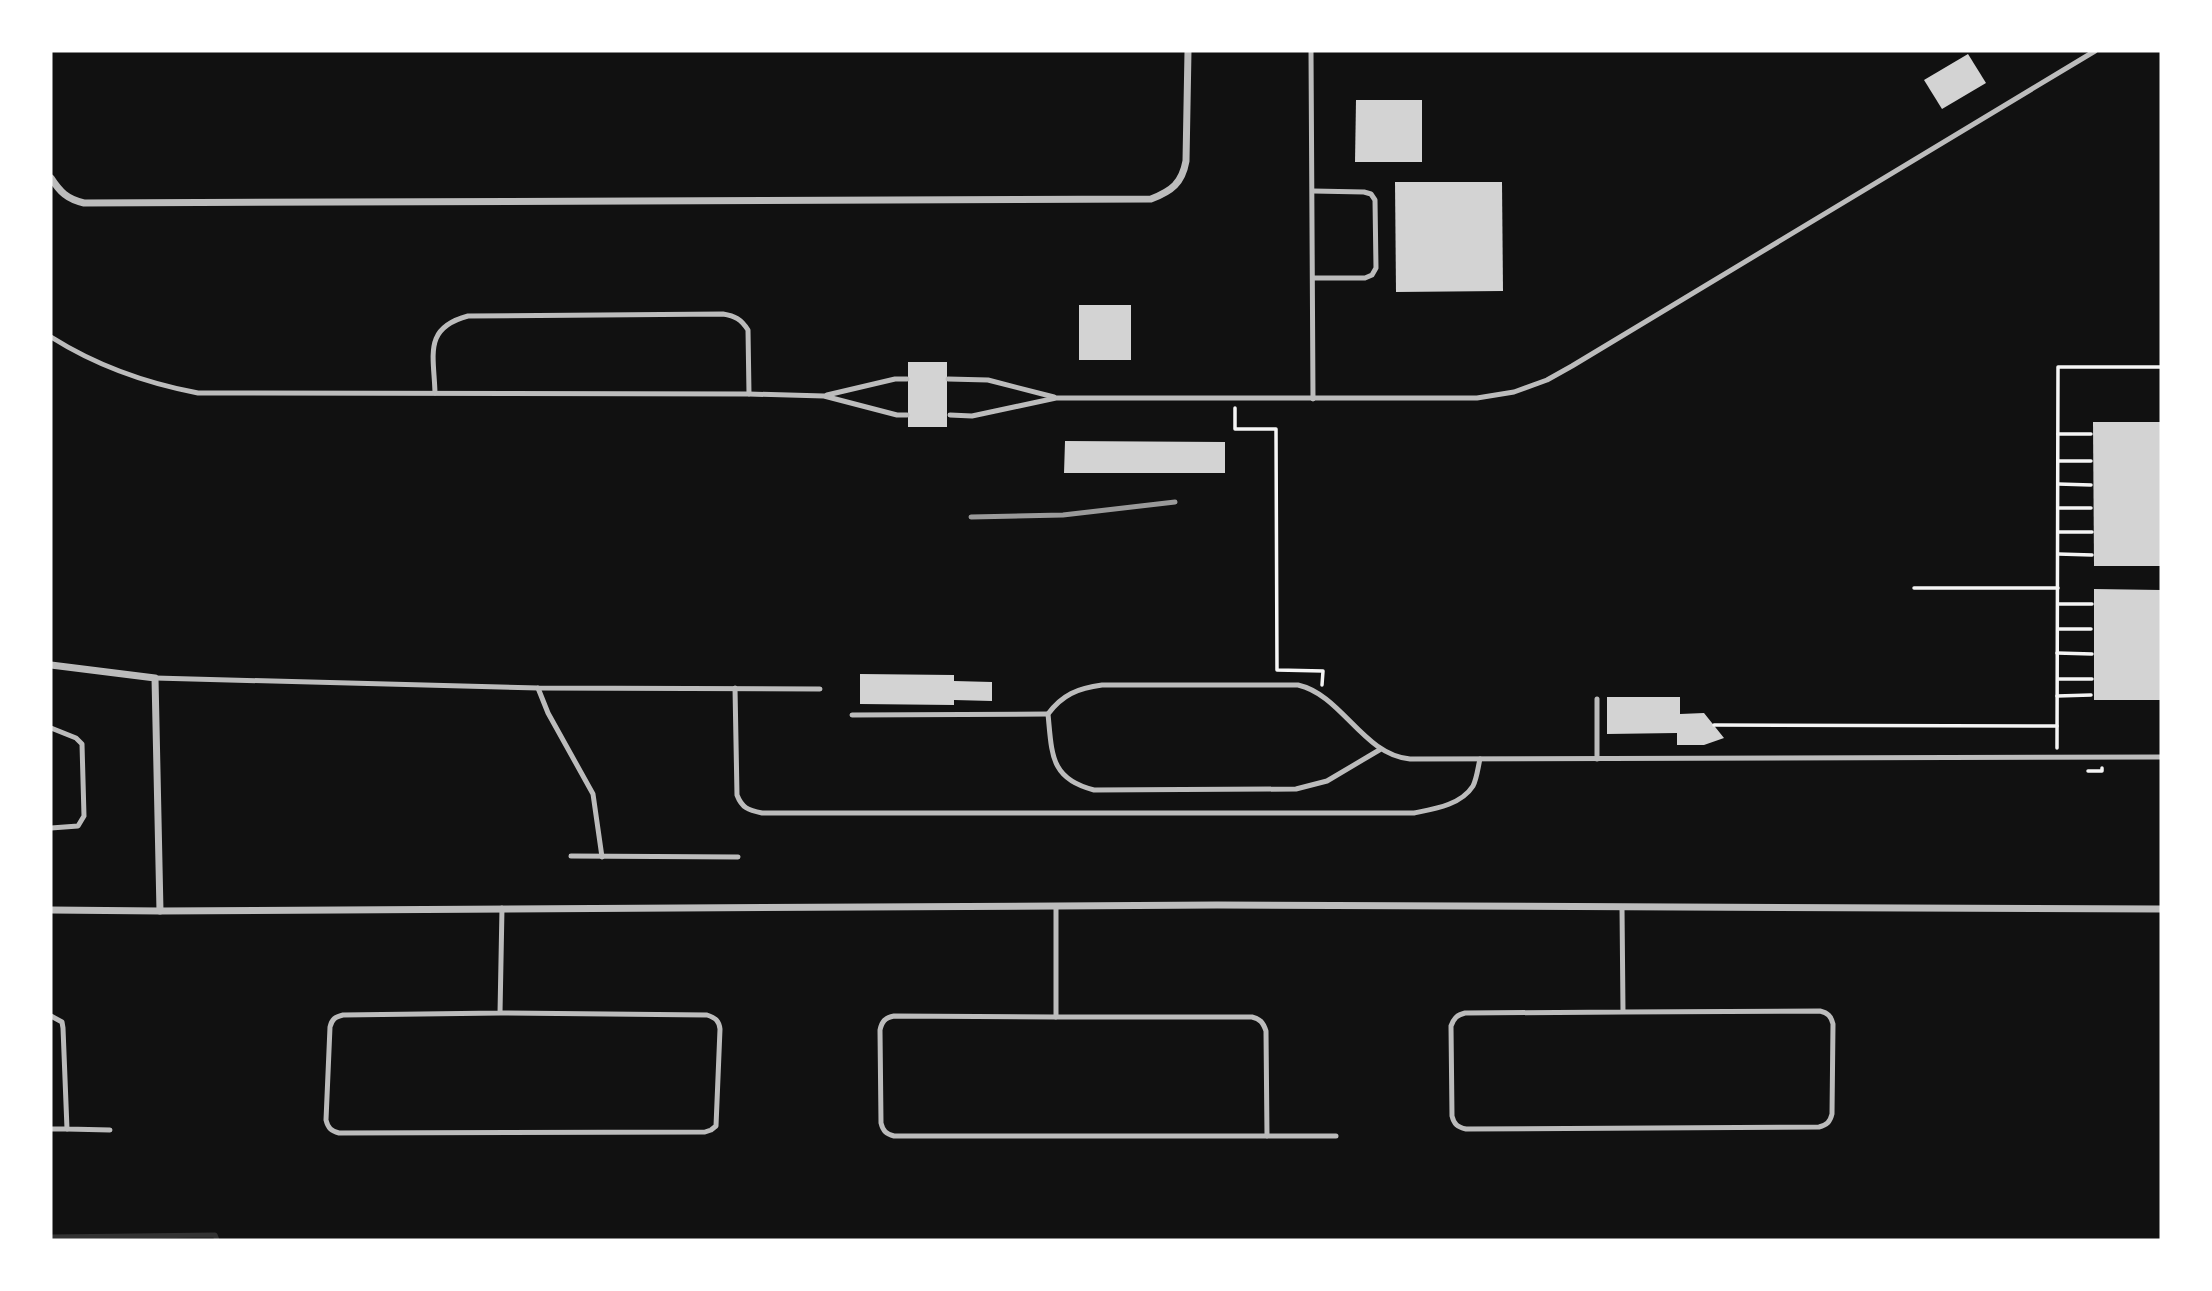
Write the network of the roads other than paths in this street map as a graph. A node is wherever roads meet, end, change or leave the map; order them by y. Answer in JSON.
{"nodes":[{"id":1,"x":1188,"y":51,"type":"edge"},
{"id":2,"x":1311,"y":51,"type":"edge"},
{"id":3,"x":2095,"y":51,"type":"edge"},
{"id":4,"x":51,"y":178,"type":"edge"},
{"id":5,"x":1313,"y":191,"type":"junction"},
{"id":6,"x":1314,"y":278,"type":"junction"},
{"id":7,"x":51,"y":337,"type":"edge"},
{"id":8,"x":907,"y":379,"type":"dead end"},
{"id":9,"x":948,"y":379,"type":"dead end"},
{"id":10,"x":435,"y":393,"type":"junction"},
{"id":11,"x":749,"y":394,"type":"junction"},
{"id":12,"x":824,"y":396,"type":"junction"},
{"id":13,"x":1056,"y":398,"type":"junction"},
{"id":14,"x":1313,"y":399,"type":"junction"},
{"id":15,"x":907,"y":415,"type":"dead end"},
{"id":16,"x":950,"y":415,"type":"dead end"},
{"id":17,"x":51,"y":664,"type":"edge"},
{"id":18,"x":155,"y":678,"type":"junction"},
{"id":19,"x":538,"y":688,"type":"junction"},
{"id":20,"x":735,"y":688,"type":"junction"},
{"id":21,"x":820,"y":689,"type":"dead end"},
{"id":22,"x":1597,"y":699,"type":"dead end"},
{"id":23,"x":1048,"y":714,"type":"junction"},
{"id":24,"x":852,"y":715,"type":"dead end"},
{"id":25,"x":51,"y":728,"type":"edge"},
{"id":26,"x":1381,"y":749,"type":"junction"},
{"id":27,"x":2161,"y":757,"type":"edge"},
{"id":28,"x":1480,"y":759,"type":"junction"},
{"id":29,"x":1597,"y":759,"type":"junction"},
{"id":30,"x":51,"y":828,"type":"edge"},
{"id":31,"x":571,"y":856,"type":"dead end"},
{"id":32,"x":601,"y":857,"type":"junction"},
{"id":33,"x":738,"y":857,"type":"dead end"},
{"id":34,"x":1056,"y":906,"type":"junction"},
{"id":35,"x":502,"y":908,"type":"junction"},
{"id":36,"x":1622,"y":908,"type":"junction"},
{"id":37,"x":2161,"y":909,"type":"edge"},
{"id":38,"x":51,"y":910,"type":"edge"},
{"id":39,"x":160,"y":911,"type":"junction"},
{"id":40,"x":1623,"y":1012,"type":"junction"},
{"id":41,"x":500,"y":1013,"type":"junction"},
{"id":42,"x":51,"y":1016,"type":"edge"},
{"id":43,"x":1056,"y":1017,"type":"junction"},
{"id":44,"x":51,"y":1129,"type":"edge"},
{"id":45,"x":67,"y":1129,"type":"junction"},
{"id":46,"x":110,"y":1130,"type":"dead end"},
{"id":47,"x":1267,"y":1136,"type":"junction"},
{"id":48,"x":1336,"y":1136,"type":"dead end"}],
"edges":[{"from":1,"to":4,"type":"street"},
{"from":2,"to":5,"type":"lane"},
{"from":3,"to":14,"type":"lane"},
{"from":5,"to":6,"type":"lane"},
{"from":5,"to":6,"type":"lane"},
{"from":6,"to":14,"type":"lane"},
{"from":7,"to":10,"type":"lane"},
{"from":8,"to":12,"type":"lane"},
{"from":9,"to":13,"type":"lane"},
{"from":10,"to":11,"type":"lane"},
{"from":10,"to":11,"type":"lane"},
{"from":11,"to":12,"type":"lane"},
{"from":12,"to":15,"type":"lane"},
{"from":13,"to":14,"type":"lane"},
{"from":13,"to":16,"type":"lane"},
{"from":17,"to":18,"type":"street"},
{"from":18,"to":19,"type":"lane"},
{"from":18,"to":39,"type":"street"},
{"from":19,"to":20,"type":"lane"},
{"from":19,"to":32,"type":"lane"},
{"from":20,"to":21,"type":"lane"},
{"from":20,"to":28,"type":"lane"},
{"from":22,"to":29,"type":"lane"},
{"from":23,"to":24,"type":"lane"},
{"from":23,"to":26,"type":"lane"},
{"from":23,"to":26,"type":"lane"},
{"from":25,"to":30,"type":"lane"},
{"from":26,"to":28,"type":"lane"},
{"from":27,"to":29,"type":"lane"},
{"from":28,"to":29,"type":"lane"},
{"from":31,"to":32,"type":"lane"},
{"from":32,"to":33,"type":"lane"},
{"from":34,"to":35,"type":"street"},
{"from":34,"to":36,"type":"street"},
{"from":34,"to":43,"type":"lane"},
{"from":35,"to":39,"type":"street"},
{"from":35,"to":41,"type":"lane"},
{"from":36,"to":37,"type":"street"},
{"from":36,"to":40,"type":"lane"},
{"from":38,"to":39,"type":"street"},
{"from":40,"to":40,"type":"lane"},
{"from":41,"to":41,"type":"lane"},
{"from":42,"to":45,"type":"lane"},
{"from":43,"to":47,"type":"lane"},
{"from":43,"to":47,"type":"lane"},
{"from":44,"to":45,"type":"lane"},
{"from":45,"to":46,"type":"lane"},
{"from":47,"to":48,"type":"lane"}]}
